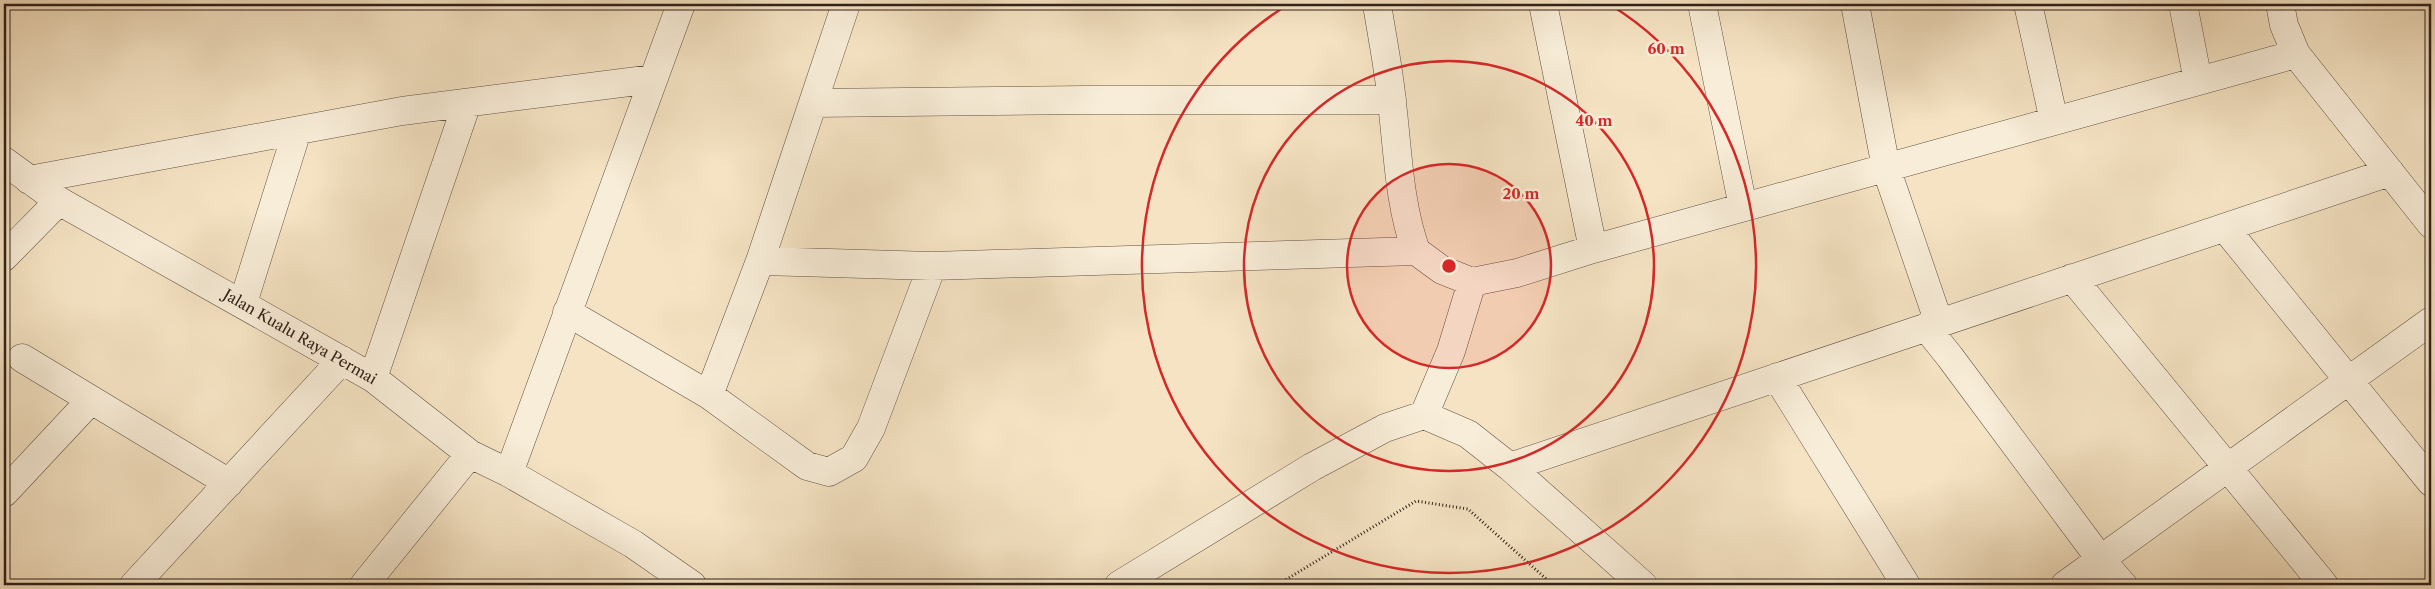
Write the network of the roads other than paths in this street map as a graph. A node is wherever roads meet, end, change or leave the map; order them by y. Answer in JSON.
{"nodes":[{"id":1,"x":846,"y":4,"type":"edge"},
{"id":2,"x":1377,"y":4,"type":"edge"},
{"id":3,"x":1543,"y":4,"type":"edge"},
{"id":4,"x":1702,"y":4,"type":"edge"},
{"id":5,"x":1855,"y":4,"type":"edge"},
{"id":6,"x":2028,"y":4,"type":"edge"},
{"id":7,"x":2183,"y":4,"type":"edge"},
{"id":8,"x":2280,"y":4,"type":"edge"},
{"id":9,"x":678,"y":6,"type":"edge"},
{"id":10,"x":2296,"y":54,"type":"junction"},
{"id":11,"x":653,"y":79,"type":"junction"},
{"id":12,"x":2198,"y":81,"type":"junction"},
{"id":13,"x":1392,"y":100,"type":"junction"},
{"id":14,"x":467,"y":103,"type":"junction"},
{"id":15,"x":813,"y":103,"type":"junction"},
{"id":16,"x":2054,"y":121,"type":"junction"},
{"id":17,"x":297,"y":130,"type":"junction"},
{"id":18,"x":4,"y":161,"type":"edge"},
{"id":19,"x":1886,"y":168,"type":"junction"},
{"id":20,"x":2390,"y":172,"type":"junction"},
{"id":21,"x":29,"y":180,"type":"junction"},
{"id":22,"x":59,"y":201,"type":"junction"},
{"id":23,"x":1743,"y":207,"type":"junction"},
{"id":24,"x":2431,"y":224,"type":"edge"},
{"id":25,"x":2224,"y":228,"type":"junction"},
{"id":26,"x":1593,"y":249,"type":"junction"},
{"id":27,"x":1416,"y":251,"type":"junction"},
{"id":28,"x":4,"y":257,"type":"edge"},
{"id":29,"x":760,"y":261,"type":"junction"},
{"id":30,"x":932,"y":266,"type":"junction"},
{"id":31,"x":2072,"y":278,"type":"junction"},
{"id":32,"x":1472,"y":282,"type":"junction"},
{"id":33,"x":243,"y":303,"type":"junction"},
{"id":34,"x":567,"y":312,"type":"junction"},
{"id":35,"x":2431,"y":321,"type":"edge"},
{"id":36,"x":1932,"y":325,"type":"junction"},
{"id":37,"x":22,"y":358,"type":"dead end"},
{"id":38,"x":342,"y":360,"type":"junction"},
{"id":39,"x":1777,"y":377,"type":"junction"},
{"id":40,"x":373,"y":378,"type":"junction"},
{"id":41,"x":2349,"y":381,"type":"junction"},
{"id":42,"x":710,"y":395,"type":"junction"},
{"id":43,"x":91,"y":400,"type":"junction"},
{"id":44,"x":1424,"y":415,"type":"junction"},
{"id":45,"x":470,"y":454,"type":"junction"},
{"id":46,"x":1510,"y":467,"type":"junction"},
{"id":47,"x":2229,"y":468,"type":"junction"},
{"id":48,"x":508,"y":473,"type":"junction"},
{"id":49,"x":2431,"y":482,"type":"edge"},
{"id":50,"x":229,"y":483,"type":"junction"},
{"id":51,"x":4,"y":493,"type":"edge"},
{"id":52,"x":2101,"y":560,"type":"junction"},
{"id":53,"x":375,"y":582,"type":"edge"},
{"id":54,"x":134,"y":585,"type":"edge"},
{"id":55,"x":692,"y":585,"type":"edge"},
{"id":56,"x":1119,"y":585,"type":"edge"},
{"id":57,"x":1643,"y":585,"type":"edge"},
{"id":58,"x":1906,"y":585,"type":"edge"},
{"id":59,"x":2065,"y":585,"type":"edge"},
{"id":60,"x":2122,"y":585,"type":"edge"},
{"id":61,"x":2324,"y":585,"type":"edge"}],
"edges":[{"from":1,"to":15,"type":"street"},
{"from":2,"to":13,"type":"street"},
{"from":3,"to":26,"type":"street"},
{"from":4,"to":23,"type":"street"},
{"from":5,"to":19,"type":"street"},
{"from":6,"to":16,"type":"street"},
{"from":7,"to":12,"type":"street"},
{"from":8,"to":10,"type":"street"},
{"from":9,"to":11,"type":"street"},
{"from":10,"to":12,"type":"street"},
{"from":10,"to":20,"type":"street"},
{"from":11,"to":14,"type":"street"},
{"from":11,"to":34,"type":"street"},
{"from":12,"to":16,"type":"street"},
{"from":13,"to":15,"type":"street"},
{"from":13,"to":27,"type":"street"},
{"from":14,"to":17,"type":"street"},
{"from":14,"to":40,"type":"street"},
{"from":15,"to":29,"type":"street"},
{"from":16,"to":19,"type":"street"},
{"from":17,"to":21,"type":"street"},
{"from":17,"to":33,"type":"street"},
{"from":18,"to":21,"type":"street","name":"Jalan Kualu Raya Permai"},
{"from":19,"to":23,"type":"street"},
{"from":19,"to":36,"type":"street"},
{"from":20,"to":24,"type":"street"},
{"from":20,"to":25,"type":"street"},
{"from":21,"to":22,"type":"street","name":"Jalan Kualu Raya Permai"},
{"from":22,"to":28,"type":"street"},
{"from":22,"to":33,"type":"street","name":"Jalan Kualu Raya Permai"},
{"from":23,"to":26,"type":"street"},
{"from":25,"to":31,"type":"street"},
{"from":25,"to":41,"type":"street"},
{"from":26,"to":32,"type":"street"},
{"from":27,"to":30,"type":"street"},
{"from":27,"to":32,"type":"street"},
{"from":29,"to":30,"type":"street"},
{"from":29,"to":42,"type":"street"},
{"from":30,"to":42,"type":"street"},
{"from":31,"to":36,"type":"street"},
{"from":31,"to":47,"type":"street"},
{"from":32,"to":44,"type":"street"},
{"from":33,"to":38,"type":"street","name":"Jalan Kualu Raya Permai"},
{"from":34,"to":42,"type":"street"},
{"from":34,"to":48,"type":"street"},
{"from":35,"to":41,"type":"street"},
{"from":36,"to":39,"type":"street"},
{"from":36,"to":52,"type":"street"},
{"from":37,"to":43,"type":"street"},
{"from":38,"to":40,"type":"street","name":"Jalan Kualu Raya Permai"},
{"from":38,"to":50,"type":"street"},
{"from":39,"to":46,"type":"street"},
{"from":39,"to":58,"type":"street"},
{"from":40,"to":45,"type":"street","name":"Jalan Kualu Raya Permai"},
{"from":41,"to":47,"type":"street"},
{"from":41,"to":49,"type":"street"},
{"from":43,"to":50,"type":"street"},
{"from":43,"to":51,"type":"street"},
{"from":44,"to":46,"type":"street"},
{"from":44,"to":56,"type":"street"},
{"from":45,"to":48,"type":"street","name":"Jalan Kualu Raya Permai"},
{"from":45,"to":53,"type":"street"},
{"from":46,"to":57,"type":"street"},
{"from":47,"to":52,"type":"street"},
{"from":47,"to":61,"type":"street"},
{"from":48,"to":55,"type":"street","name":"Jalan Kualu Raya Permai"},
{"from":50,"to":54,"type":"street"},
{"from":52,"to":59,"type":"street"},
{"from":52,"to":60,"type":"street"}]}
